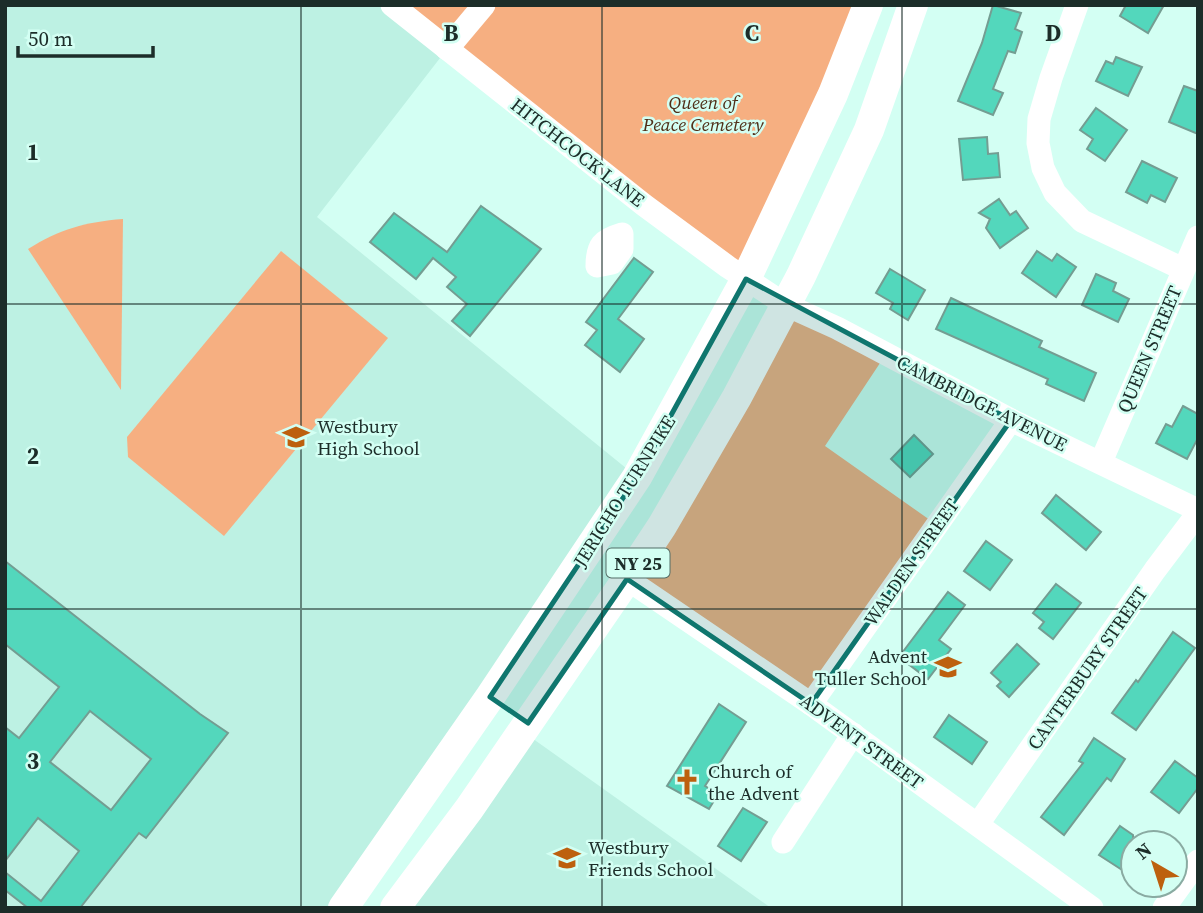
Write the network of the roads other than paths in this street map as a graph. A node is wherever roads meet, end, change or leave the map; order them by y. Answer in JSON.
{"nodes":[{"id":1,"x":392,"y":5,"type":"edge"},
{"id":2,"x":484,"y":5,"type":"edge"},
{"id":3,"x":868,"y":5,"type":"edge"},
{"id":4,"x":913,"y":5,"type":"edge"},
{"id":5,"x":1077,"y":5,"type":"edge"},
{"id":6,"x":447,"y":49,"type":"junction"},
{"id":7,"x":644,"y":205,"type":"junction"},
{"id":8,"x":622,"y":234,"type":"dead end"},
{"id":9,"x":1198,"y":237,"type":"edge"},
{"id":10,"x":1183,"y":269,"type":"junction"},
{"id":11,"x":766,"y":292,"type":"junction"},
{"id":12,"x":1011,"y":420,"type":"junction"},
{"id":13,"x":1101,"y":462,"type":"junction"},
{"id":14,"x":1198,"y":511,"type":"edge"},
{"id":15,"x":627,"y":579,"type":"junction"},
{"id":16,"x":490,"y":697,"type":"junction"},
{"id":17,"x":811,"y":704,"type":"junction"},
{"id":18,"x":527,"y":723,"type":"junction"},
{"id":19,"x":853,"y":734,"type":"junction"},
{"id":20,"x":978,"y":824,"type":"junction"},
{"id":21,"x":783,"y":842,"type":"dead end"},
{"id":22,"x":1198,"y":861,"type":"edge"},
{"id":23,"x":343,"y":908,"type":"edge"},
{"id":24,"x":395,"y":908,"type":"edge"},
{"id":25,"x":1092,"y":908,"type":"edge"},
{"id":26,"x":1164,"y":908,"type":"edge"}],
"edges":[{"from":1,"to":6,"type":"street","name":"HITCHCOCK LANE"},
{"from":2,"to":6,"type":"street"},
{"from":3,"to":11,"type":"main road","name":"JERICHO TURNPIKE","number":"NY 25"},
{"from":4,"to":11,"type":"main road","name":"JERICHO TURNPIKE","number":"NY 25"},
{"from":5,"to":10,"type":"street"},
{"from":6,"to":7,"type":"street","name":"HITCHCOCK LANE"},
{"from":7,"to":8,"type":"street"},
{"from":7,"to":11,"type":"street","name":"HITCHCOCK LANE"},
{"from":9,"to":10,"type":"street","name":"QUEEN STREET"},
{"from":10,"to":13,"type":"street","name":"QUEEN STREET"},
{"from":11,"to":12,"type":"street","name":"CAMBRIDGE AVENUE"},
{"from":11,"to":15,"type":"main road","name":"JERICHO TURNPIKE","number":"NY 25"},
{"from":11,"to":16,"type":"main road","name":"JERICHO TURNPIKE","number":"NY 25"},
{"from":12,"to":13,"type":"street","name":"CAMBRIDGE AVENUE"},
{"from":12,"to":17,"type":"street","name":"WALDEN STREET"},
{"from":13,"to":14,"type":"street","name":"CAMBRIDGE AVENUE"},
{"from":14,"to":20,"type":"street","name":"CANTERBURY STREET"},
{"from":15,"to":17,"type":"street","name":"ADVENT STREET"},
{"from":15,"to":18,"type":"main road","name":"JERICHO TURNPIKE","number":"NY 25"},
{"from":16,"to":18,"type":"main road"},
{"from":16,"to":23,"type":"main road","name":"JERICHO TURNPIKE","number":"NY 25"},
{"from":17,"to":19,"type":"street","name":"ADVENT STREET"},
{"from":18,"to":24,"type":"main road","name":"JERICHO TURNPIKE","number":"NY 25"},
{"from":19,"to":20,"type":"street","name":"ADVENT STREET"},
{"from":19,"to":21,"type":"street"},
{"from":20,"to":25,"type":"street","name":"ADVENT STREET"},
{"from":22,"to":26,"type":"street"}]}
